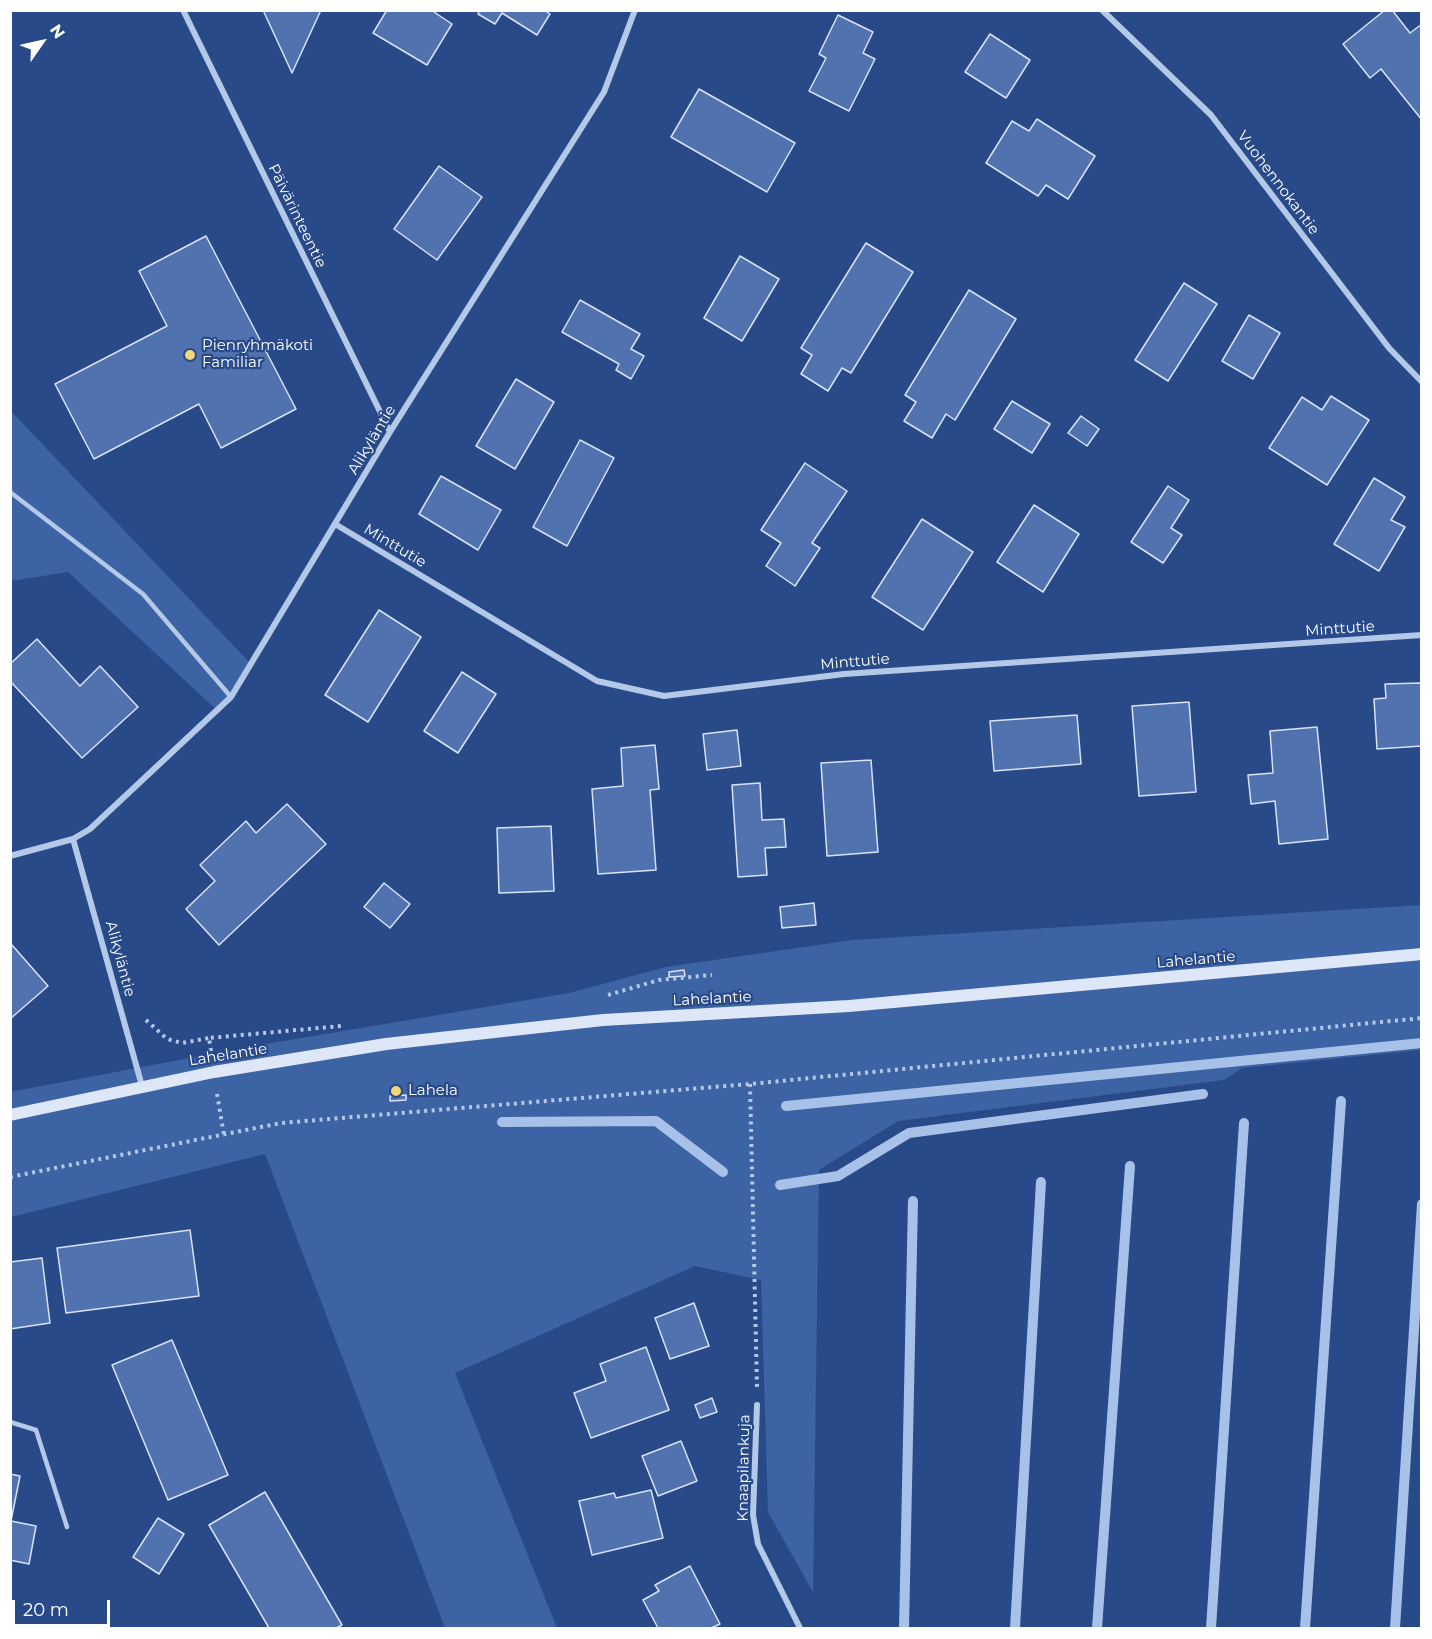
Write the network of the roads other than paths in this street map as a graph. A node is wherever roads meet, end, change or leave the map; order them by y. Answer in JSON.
{"nodes":[{"id":1,"x":183,"y":10,"type":"edge"},
{"id":2,"x":635,"y":10,"type":"edge"},
{"id":3,"x":1102,"y":10,"type":"edge"},
{"id":4,"x":1422,"y":382,"type":"edge"},
{"id":5,"x":390,"y":432,"type":"junction"},
{"id":6,"x":10,"y":492,"type":"edge"},
{"id":7,"x":335,"y":524,"type":"junction"},
{"id":8,"x":1422,"y":635,"type":"edge"},
{"id":9,"x":231,"y":697,"type":"junction"},
{"id":10,"x":73,"y":839,"type":"junction"},
{"id":11,"x":10,"y":856,"type":"edge"},
{"id":12,"x":1422,"y":954,"type":"edge"},
{"id":13,"x":141,"y":1086,"type":"junction"},
{"id":14,"x":10,"y":1115,"type":"edge"},
{"id":15,"x":757,"y":1406,"type":"road end"},
{"id":16,"x":10,"y":1422,"type":"edge"},
{"id":17,"x":67,"y":1527,"type":"dead end"},
{"id":18,"x":800,"y":1629,"type":"edge"}],
"edges":[{"from":1,"to":5,"type":"street","name":"Päivärinteentie"},
{"from":2,"to":5,"type":"street","name":"Alikyläntie"},
{"from":3,"to":4,"type":"street","name":"Vuohennokantie"},
{"from":5,"to":7,"type":"street","name":"Alikyläntie"},
{"from":6,"to":9,"type":"lane"},
{"from":7,"to":8,"type":"street","name":"Minttutie"},
{"from":7,"to":9,"type":"street","name":"Alikyläntie"},
{"from":9,"to":10,"type":"street","name":"Alikyläntie"},
{"from":10,"to":11,"type":"street","name":"Alikyläntie"},
{"from":10,"to":13,"type":"street","name":"Alikyläntie"},
{"from":12,"to":13,"type":"main road","name":"Lahelantie"},
{"from":13,"to":14,"type":"main road","name":"Lahelantie"},
{"from":15,"to":18,"type":"street","name":"Knaapilankuja"},
{"from":16,"to":17,"type":"lane"}]}
